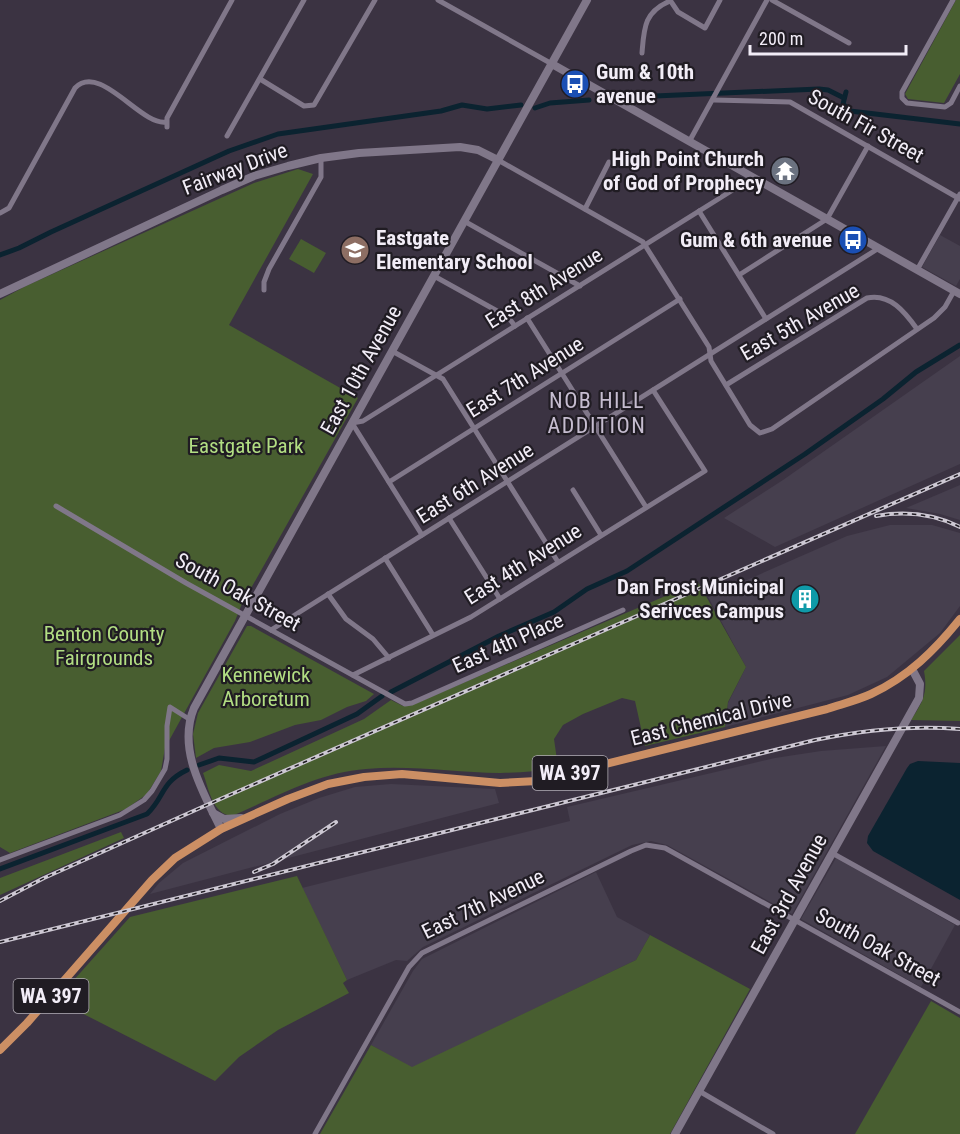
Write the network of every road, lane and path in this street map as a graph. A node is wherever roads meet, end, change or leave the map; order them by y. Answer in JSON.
{"nodes":[{"id":1,"x":232,"y":0,"type":"edge"},
{"id":2,"x":304,"y":0,"type":"edge"},
{"id":3,"x":375,"y":0,"type":"edge"},
{"id":4,"x":438,"y":0,"type":"edge"},
{"id":5,"x":587,"y":0,"type":"edge"},
{"id":6,"x":720,"y":0,"type":"edge"},
{"id":7,"x":767,"y":0,"type":"edge"},
{"id":8,"x":772,"y":0,"type":"edge"},
{"id":9,"x":952,"y":0,"type":"edge"},
{"id":10,"x":670,"y":1,"type":"edge"},
{"id":11,"x":849,"y":43,"type":"dead end"},
{"id":12,"x":642,"y":53,"type":"dead end"},
{"id":13,"x":552,"y":64,"type":"junction"},
{"id":14,"x":260,"y":79,"type":"junction"},
{"id":15,"x":960,"y":87,"type":"edge"},
{"id":16,"x":716,"y":95,"type":"junction"},
{"id":17,"x":227,"y":136,"type":"dead end"},
{"id":18,"x":689,"y":142,"type":"junction"},
{"id":19,"x":868,"y":146,"type":"junction"},
{"id":20,"x":321,"y":158,"type":"junction"},
{"id":21,"x":498,"y":160,"type":"junction"},
{"id":22,"x":609,"y":162,"type":"dead end"},
{"id":23,"x":752,"y":177,"type":"junction"},
{"id":24,"x":959,"y":197,"type":"edge"},
{"id":25,"x":585,"y":209,"type":"junction"},
{"id":26,"x":699,"y":211,"type":"junction"},
{"id":27,"x":0,"y":213,"type":"edge"},
{"id":28,"x":826,"y":219,"type":"junction"},
{"id":29,"x":464,"y":221,"type":"junction"},
{"id":30,"x":645,"y":245,"type":"junction"},
{"id":31,"x":879,"y":249,"type":"junction"},
{"id":32,"x":917,"y":270,"type":"junction"},
{"id":33,"x":739,"y":275,"type":"junction"},
{"id":34,"x":434,"y":276,"type":"junction"},
{"id":35,"x":580,"y":286,"type":"junction"},
{"id":36,"x":264,"y":290,"type":"dead end"},
{"id":37,"x":957,"y":293,"type":"edge"},
{"id":38,"x":0,"y":294,"type":"edge"},
{"id":39,"x":680,"y":299,"type":"junction"},
{"id":40,"x":527,"y":318,"type":"junction"},
{"id":41,"x":766,"y":319,"type":"junction"},
{"id":42,"x":515,"y":326,"type":"junction"},
{"id":43,"x":917,"y":329,"type":"junction"},
{"id":44,"x":392,"y":351,"type":"junction"},
{"id":45,"x":710,"y":354,"type":"junction"},
{"id":46,"x":562,"y":373,"type":"junction"},
{"id":47,"x":437,"y":374,"type":"junction"},
{"id":48,"x":726,"y":385,"type":"junction"},
{"id":49,"x":653,"y":390,"type":"junction"},
{"id":50,"x":352,"y":423,"type":"junction"},
{"id":51,"x":595,"y":426,"type":"junction"},
{"id":52,"x":474,"y":428,"type":"junction"},
{"id":53,"x":389,"y":482,"type":"junction"},
{"id":54,"x":507,"y":482,"type":"junction"},
{"id":55,"x":573,"y":490,"type":"dead end"},
{"id":56,"x":56,"y":507,"type":"dead end"},
{"id":57,"x":646,"y":507,"type":"junction"},
{"id":58,"x":449,"y":518,"type":"junction"},
{"id":59,"x":422,"y":535,"type":"junction"},
{"id":60,"x":601,"y":535,"type":"junction"},
{"id":61,"x":385,"y":558,"type":"junction"},
{"id":62,"x":558,"y":562,"type":"junction"},
{"id":63,"x":328,"y":594,"type":"junction"},
{"id":64,"x":500,"y":599,"type":"junction"},
{"id":65,"x":623,"y":610,"type":"dead end"},
{"id":66,"x":245,"y":616,"type":"junction"},
{"id":67,"x":960,"y":619,"type":"edge"},
{"id":68,"x":271,"y":630,"type":"junction"},
{"id":69,"x":434,"y":635,"type":"junction"},
{"id":70,"x":389,"y":658,"type":"junction"},
{"id":71,"x":912,"y":669,"type":"junction"},
{"id":72,"x":353,"y":675,"type":"junction"},
{"id":73,"x":405,"y":704,"type":"joint"},
{"id":74,"x":189,"y":719,"type":"junction"},
{"id":75,"x":212,"y":812,"type":"junction"},
{"id":76,"x":245,"y":818,"type":"junction"},
{"id":77,"x":221,"y":829,"type":"junction"},
{"id":78,"x":653,"y":845,"type":"joint"},
{"id":79,"x":832,"y":853,"type":"junction"},
{"id":80,"x":0,"y":860,"type":"edge"},
{"id":81,"x":795,"y":920,"type":"junction"},
{"id":82,"x":957,"y":923,"type":"dead end"},
{"id":83,"x":960,"y":1012,"type":"edge"},
{"id":84,"x":0,"y":1050,"type":"edge"},
{"id":85,"x":699,"y":1091,"type":"junction"},
{"id":86,"x":315,"y":1134,"type":"edge"},
{"id":87,"x":675,"y":1134,"type":"edge"},
{"id":88,"x":773,"y":1134,"type":"edge"}],
"edges":[{"from":1,"to":27,"type":"street"},
{"from":2,"to":14,"type":"street"},
{"from":3,"to":14,"type":"street"},
{"from":4,"to":13,"type":"street"},
{"from":5,"to":13,"type":"street","name":"East 10th Avenue"},
{"from":6,"to":10,"type":"street"},
{"from":7,"to":16,"type":"street"},
{"from":8,"to":11,"type":"street"},
{"from":9,"to":15,"type":"street"},
{"from":10,"to":12,"type":"street"},
{"from":13,"to":18,"type":"street"},
{"from":13,"to":21,"type":"street","name":"East 10th Avenue"},
{"from":14,"to":17,"type":"street"},
{"from":16,"to":18,"type":"street"},
{"from":16,"to":19,"type":"street","name":"South Fir Street"},
{"from":18,"to":23,"type":"street"},
{"from":19,"to":24,"type":"street","name":"South Fir Street"},
{"from":19,"to":28,"type":"street"},
{"from":20,"to":21,"type":"street","name":"Fairway Drive"},
{"from":20,"to":36,"type":"street"},
{"from":20,"to":38,"type":"street","name":"Fairway Drive"},
{"from":21,"to":25,"type":"street"},
{"from":21,"to":29,"type":"street","name":"East 10th Avenue"},
{"from":22,"to":25,"type":"street"},
{"from":23,"to":26,"type":"street","name":"East 8th Avenue"},
{"from":23,"to":28,"type":"street"},
{"from":24,"to":32,"type":"street"},
{"from":25,"to":30,"type":"street"},
{"from":26,"to":30,"type":"street","name":"East 8th Avenue"},
{"from":26,"to":33,"type":"street"},
{"from":28,"to":31,"type":"street"},
{"from":28,"to":33,"type":"street"},
{"from":29,"to":34,"type":"street","name":"East 10th Avenue"},
{"from":29,"to":35,"type":"street"},
{"from":30,"to":35,"type":"street","name":"East 8th Avenue"},
{"from":30,"to":39,"type":"street"},
{"from":31,"to":32,"type":"street"},
{"from":31,"to":41,"type":"street","name":"East 6th Avenue"},
{"from":32,"to":37,"type":"street"},
{"from":33,"to":41,"type":"street"},
{"from":34,"to":42,"type":"street"},
{"from":34,"to":44,"type":"street","name":"East 10th Avenue"},
{"from":35,"to":40,"type":"street","name":"East 8th Avenue"},
{"from":37,"to":43,"type":"street"},
{"from":39,"to":45,"type":"street"},
{"from":39,"to":46,"type":"street","name":"East 7th Avenue"},
{"from":40,"to":42,"type":"street","name":"East 8th Avenue"},
{"from":40,"to":46,"type":"street"},
{"from":41,"to":45,"type":"street","name":"East 6th Avenue"},
{"from":42,"to":47,"type":"street","name":"East 8th Avenue"},
{"from":43,"to":48,"type":"street","name":"East 5th Avenue"},
{"from":43,"to":48,"type":"street"},
{"from":44,"to":47,"type":"street"},
{"from":44,"to":50,"type":"street","name":"East 10th Avenue"},
{"from":45,"to":48,"type":"street"},
{"from":45,"to":49,"type":"street","name":"East 6th Avenue"},
{"from":46,"to":51,"type":"street"},
{"from":46,"to":52,"type":"street","name":"East 7th Avenue"},
{"from":47,"to":50,"type":"street","name":"East 8th Avenue"},
{"from":47,"to":52,"type":"street"},
{"from":49,"to":51,"type":"street","name":"East 6th Avenue"},
{"from":49,"to":57,"type":"street","name":"East 4th Avenue"},
{"from":50,"to":53,"type":"street"},
{"from":50,"to":66,"type":"street","name":"East 10th Avenue"},
{"from":51,"to":54,"type":"street","name":"East 6th Avenue"},
{"from":51,"to":57,"type":"street"},
{"from":52,"to":53,"type":"street","name":"East 7th Avenue"},
{"from":52,"to":54,"type":"street"},
{"from":53,"to":59,"type":"street"},
{"from":54,"to":58,"type":"street","name":"East 6th Avenue"},
{"from":54,"to":62,"type":"street"},
{"from":55,"to":60,"type":"street"},
{"from":56,"to":66,"type":"street","name":"South Oak Street"},
{"from":57,"to":60,"type":"street","name":"East 4th Avenue"},
{"from":58,"to":59,"type":"street","name":"East 6th Avenue"},
{"from":58,"to":64,"type":"street"},
{"from":59,"to":61,"type":"street","name":"East 6th Avenue"},
{"from":60,"to":62,"type":"street","name":"East 4th Avenue"},
{"from":61,"to":63,"type":"street","name":"East 6th Avenue"},
{"from":61,"to":69,"type":"street"},
{"from":62,"to":64,"type":"street","name":"East 4th Avenue"},
{"from":63,"to":68,"type":"street","name":"East 6th Avenue"},
{"from":63,"to":70,"type":"street"},
{"from":64,"to":69,"type":"street","name":"East 4th Avenue"},
{"from":65,"to":73,"type":"street","name":"East 4th Place"},
{"from":66,"to":68,"type":"street","name":"South Oak Street"},
{"from":66,"to":74,"type":"street","name":"East 10th Avenue"},
{"from":67,"to":71,"type":"main road","name":"East Chemical Drive","number":"WA 397"},
{"from":68,"to":72,"type":"street","name":"South Oak Street"},
{"from":69,"to":70,"type":"street","name":"East 4th Avenue"},
{"from":70,"to":72,"type":"street","name":"East 4th Avenue"},
{"from":71,"to":76,"type":"main road","name":"East Chemical Drive","number":"WA 397"},
{"from":71,"to":79,"type":"street","name":"East 3rd Avenue"},
{"from":72,"to":73,"type":"street","name":"South Oak Street"},
{"from":74,"to":75,"type":"street","name":"East 10th Avenue"},
{"from":74,"to":80,"type":"street"},
{"from":75,"to":76,"type":"street"},
{"from":75,"to":77,"type":"street","name":"East 10th Avenue"},
{"from":76,"to":77,"type":"main road","name":"East Chemical Drive","number":"WA 397"},
{"from":77,"to":84,"type":"main road","name":"East Chemical Drive","number":"WA 397"},
{"from":78,"to":81,"type":"street","name":"South Oak Street"},
{"from":78,"to":86,"type":"street","name":"East 7th Avenue"},
{"from":79,"to":81,"type":"street","name":"East 3rd Avenue"},
{"from":79,"to":82,"type":"street"},
{"from":81,"to":83,"type":"street","name":"South Oak Street"},
{"from":81,"to":85,"type":"street","name":"East 3rd Avenue"},
{"from":85,"to":87,"type":"street","name":"East 3rd Avenue"},
{"from":85,"to":88,"type":"street"}]}
